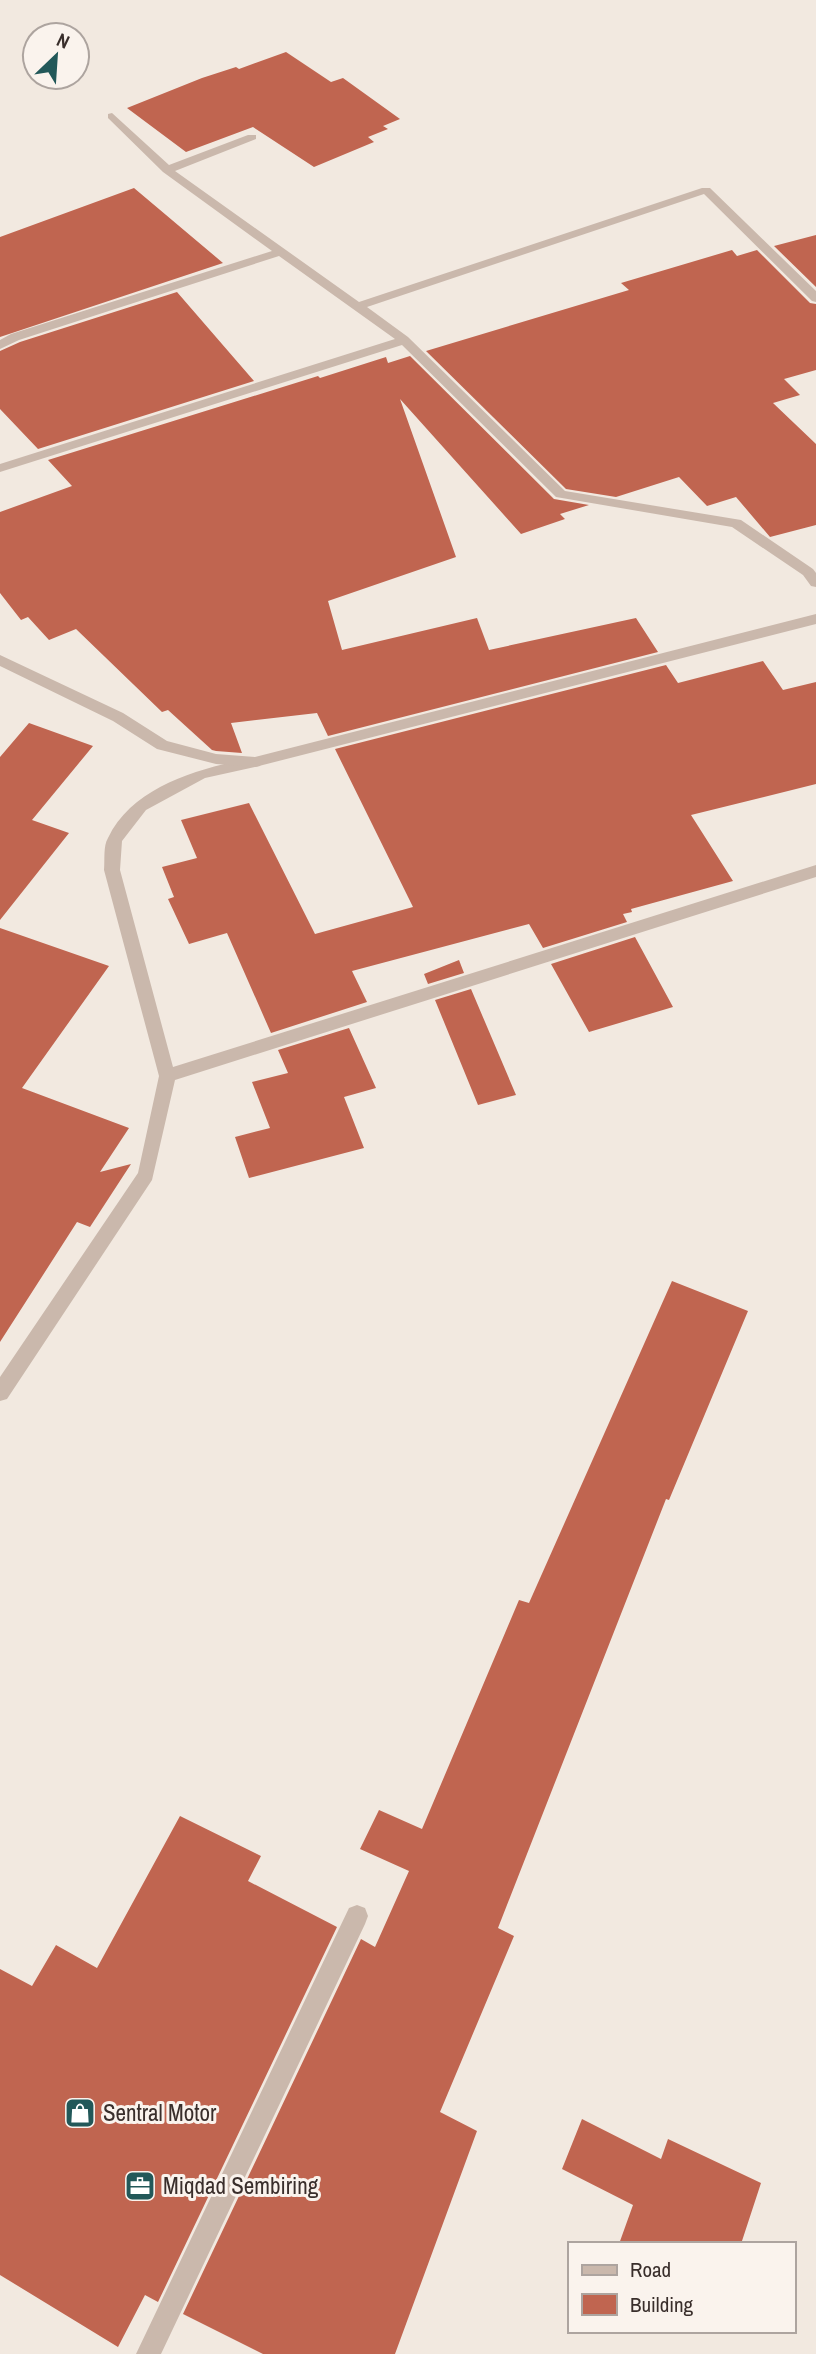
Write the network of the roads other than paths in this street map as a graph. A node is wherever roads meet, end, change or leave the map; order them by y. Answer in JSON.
{"nodes":[{"id":1,"x":112,"y":116,"type":"dead end"},
{"id":2,"x":252,"y":137,"type":"dead end"},
{"id":3,"x":167,"y":170,"type":"junction"},
{"id":4,"x":279,"y":252,"type":"junction"},
{"id":5,"x":816,"y":298,"type":"edge"},
{"id":6,"x":356,"y":307,"type":"junction"},
{"id":7,"x":404,"y":340,"type":"junction"},
{"id":8,"x":0,"y":345,"type":"edge"},
{"id":9,"x":0,"y":468,"type":"edge"},
{"id":10,"x":816,"y":583,"type":"edge"},
{"id":11,"x":816,"y":619,"type":"edge"},
{"id":12,"x":0,"y":660,"type":"edge"},
{"id":13,"x":255,"y":762,"type":"junction"},
{"id":14,"x":816,"y":871,"type":"edge"},
{"id":15,"x":167,"y":1076,"type":"junction"},
{"id":16,"x":0,"y":1393,"type":"edge"},
{"id":17,"x":357,"y":1916,"type":"dead end"},
{"id":18,"x":148,"y":2354,"type":"edge"}],
"edges":[{"from":1,"to":3,"type":"street"},
{"from":2,"to":3,"type":"street"},
{"from":3,"to":4,"type":"street"},
{"from":4,"to":6,"type":"street"},
{"from":4,"to":8,"type":"street"},
{"from":5,"to":6,"type":"street"},
{"from":6,"to":7,"type":"street"},
{"from":7,"to":9,"type":"street"},
{"from":7,"to":10,"type":"street"},
{"from":11,"to":13,"type":"street"},
{"from":12,"to":13,"type":"street"},
{"from":13,"to":15,"type":"street"},
{"from":14,"to":15,"type":"street"},
{"from":15,"to":16,"type":"street"},
{"from":17,"to":18,"type":"street"}]}
